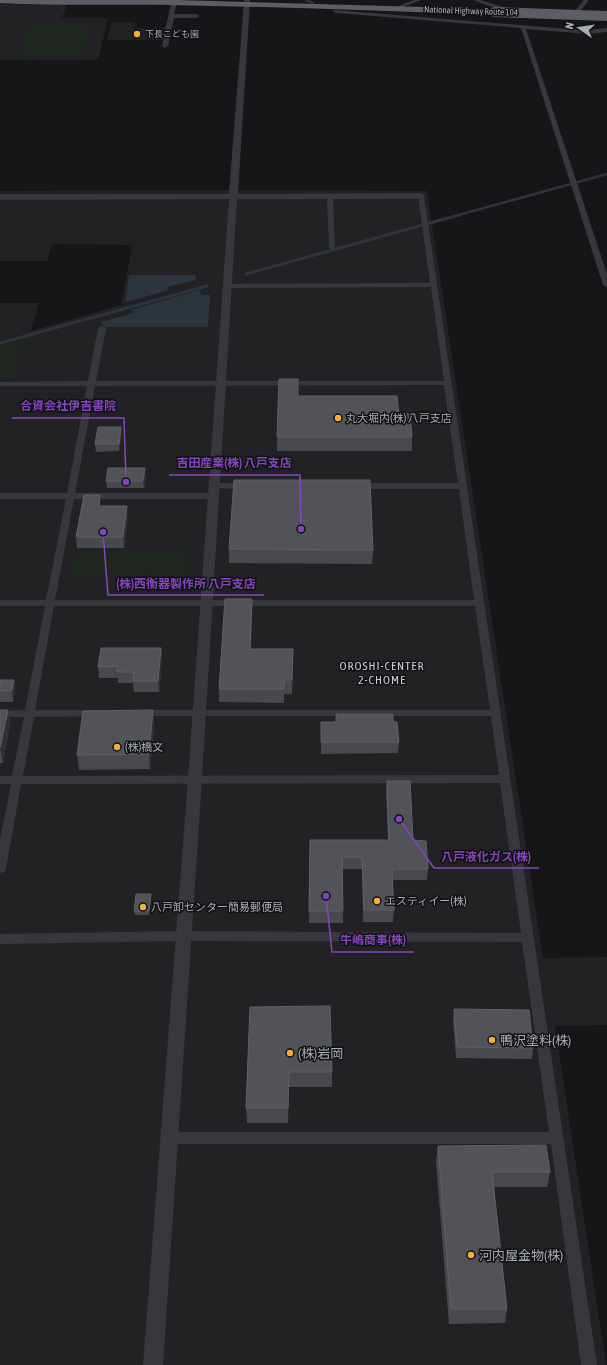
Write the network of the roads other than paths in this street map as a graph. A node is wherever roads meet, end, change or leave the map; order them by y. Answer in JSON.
{"nodes":[{"id":1,"x":0,"y":0,"type":"edge"},
{"id":2,"x":419,"y":0,"type":"edge"},
{"id":3,"x":475,"y":0,"type":"edge"},
{"id":4,"x":587,"y":0,"type":"edge"},
{"id":5,"x":35,"y":1,"type":"edge"},
{"id":6,"x":126,"y":1,"type":"edge"},
{"id":7,"x":172,"y":2,"type":"edge"},
{"id":8,"x":247,"y":2,"type":"edge"},
{"id":9,"x":347,"y":3,"type":"edge"},
{"id":10,"x":324,"y":6,"type":"junction"},
{"id":11,"x":396,"y":8,"type":"junction"},
{"id":12,"x":366,"y":10,"type":"junction"},
{"id":13,"x":499,"y":10,"type":"junction"},
{"id":14,"x":336,"y":11,"type":"junction"},
{"id":15,"x":577,"y":13,"type":"junction"},
{"id":16,"x":171,"y":16,"type":"junction"},
{"id":17,"x":196,"y":16,"type":"dead end"},
{"id":18,"x":607,"y":16,"type":"edge"},
{"id":19,"x":347,"y":20,"type":"dead end"},
{"id":20,"x":524,"y":28,"type":"junction"},
{"id":21,"x":607,"y":30,"type":"edge"},
{"id":22,"x":570,"y":31,"type":"junction"},
{"id":23,"x":166,"y":46,"type":"dead end"},
{"id":24,"x":233,"y":196,"type":"junction"},
{"id":25,"x":330,"y":196,"type":"junction"},
{"id":26,"x":421,"y":196,"type":"joint"},
{"id":27,"x":0,"y":197,"type":"edge"},
{"id":28,"x":332,"y":248,"type":"dead end"},
{"id":29,"x":607,"y":285,"type":"edge"},
{"id":30,"x":227,"y":286,"type":"junction"},
{"id":31,"x":433,"y":286,"type":"junction"},
{"id":32,"x":102,"y":328,"type":"dead end"},
{"id":33,"x":91,"y":383,"type":"junction"},
{"id":34,"x":220,"y":383,"type":"junction"},
{"id":35,"x":447,"y":383,"type":"junction"},
{"id":36,"x":0,"y":384,"type":"edge"},
{"id":37,"x":260,"y":486,"type":"edge"},
{"id":38,"x":345,"y":486,"type":"edge"},
{"id":39,"x":462,"y":486,"type":"junction"},
{"id":40,"x":213,"y":491,"type":"junction"},
{"id":41,"x":0,"y":496,"type":"edge"},
{"id":42,"x":70,"y":496,"type":"junction"},
{"id":43,"x":0,"y":603,"type":"edge"},
{"id":44,"x":49,"y":603,"type":"junction"},
{"id":45,"x":205,"y":603,"type":"junction"},
{"id":46,"x":479,"y":603,"type":"junction"},
{"id":47,"x":106,"y":713,"type":"edge"},
{"id":48,"x":129,"y":713,"type":"edge"},
{"id":49,"x":198,"y":713,"type":"junction"},
{"id":50,"x":0,"y":714,"type":"edge"},
{"id":51,"x":29,"y":714,"type":"junction"},
{"id":52,"x":495,"y":714,"type":"junction"},
{"id":53,"x":195,"y":779,"type":"junction"},
{"id":54,"x":505,"y":779,"type":"junction"},
{"id":55,"x":0,"y":780,"type":"edge"},
{"id":56,"x":16,"y":780,"type":"junction"},
{"id":57,"x":0,"y":868,"type":"edge"},
{"id":58,"x":183,"y":936,"type":"junction"},
{"id":59,"x":528,"y":938,"type":"junction"},
{"id":60,"x":0,"y":939,"type":"edge"},
{"id":61,"x":170,"y":1138,"type":"junction"},
{"id":62,"x":557,"y":1138,"type":"junction"},
{"id":63,"x":153,"y":1365,"type":"edge"},
{"id":64,"x":589,"y":1365,"type":"edge"}],
"edges":[{"from":1,"to":5,"type":"highway","name":"National Highway Route 104"},
{"from":2,"to":11,"type":"street"},
{"from":3,"to":13,"type":"street"},
{"from":4,"to":15,"type":"street"},
{"from":5,"to":6,"type":"highway","name":"National Highway Route 104"},
{"from":6,"to":7,"type":"highway","name":"National Highway Route 104"},
{"from":7,"to":8,"type":"highway","name":"National Highway Route 104"},
{"from":7,"to":16,"type":"street"},
{"from":8,"to":10,"type":"highway","name":"National Highway Route 104"},
{"from":8,"to":24,"type":"street"},
{"from":9,"to":10,"type":"highway","name":"National Highway Route 104"},
{"from":9,"to":12,"type":"highway","name":"National Highway Route 104"},
{"from":10,"to":14,"type":"street"},
{"from":11,"to":12,"type":"highway","name":"National Highway Route 104"},
{"from":11,"to":13,"type":"highway","name":"National Highway Route 104"},
{"from":12,"to":14,"type":"street"},
{"from":12,"to":20,"type":"street"},
{"from":13,"to":15,"type":"street"},
{"from":13,"to":18,"type":"highway","name":"National Highway Route 104","bridge":true},
{"from":14,"to":19,"type":"street"},
{"from":15,"to":22,"type":"street"},
{"from":16,"to":17,"type":"street"},
{"from":16,"to":23,"type":"street"},
{"from":20,"to":22,"type":"street"},
{"from":20,"to":29,"type":"street"},
{"from":21,"to":22,"type":"street"},
{"from":24,"to":25,"type":"street"},
{"from":24,"to":27,"type":"street"},
{"from":24,"to":30,"type":"street"},
{"from":25,"to":26,"type":"street"},
{"from":25,"to":28,"type":"street"},
{"from":26,"to":31,"type":"street"},
{"from":30,"to":31,"type":"street"},
{"from":30,"to":34,"type":"street"},
{"from":31,"to":35,"type":"street"},
{"from":32,"to":33,"type":"street"},
{"from":33,"to":34,"type":"street"},
{"from":33,"to":36,"type":"street"},
{"from":33,"to":42,"type":"street"},
{"from":34,"to":35,"type":"street"},
{"from":34,"to":40,"type":"street"},
{"from":35,"to":39,"type":"street"},
{"from":37,"to":40,"type":"street"},
{"from":38,"to":39,"type":"street"},
{"from":39,"to":46,"type":"street"},
{"from":40,"to":42,"type":"street"},
{"from":40,"to":45,"type":"street"},
{"from":41,"to":42,"type":"street"},
{"from":42,"to":44,"type":"street"},
{"from":43,"to":44,"type":"street"},
{"from":44,"to":45,"type":"street"},
{"from":44,"to":51,"type":"street"},
{"from":45,"to":46,"type":"street"},
{"from":45,"to":49,"type":"street"},
{"from":46,"to":52,"type":"street"},
{"from":47,"to":51,"type":"street"},
{"from":48,"to":49,"type":"street"},
{"from":49,"to":52,"type":"street"},
{"from":49,"to":53,"type":"street"},
{"from":50,"to":51,"type":"street"},
{"from":51,"to":56,"type":"street"},
{"from":52,"to":54,"type":"street"},
{"from":53,"to":54,"type":"street"},
{"from":53,"to":56,"type":"street"},
{"from":53,"to":58,"type":"street"},
{"from":54,"to":59,"type":"street"},
{"from":55,"to":56,"type":"street"},
{"from":56,"to":57,"type":"street"},
{"from":58,"to":59,"type":"street"},
{"from":58,"to":60,"type":"street"},
{"from":58,"to":61,"type":"street"},
{"from":59,"to":62,"type":"street"},
{"from":61,"to":62,"type":"street"},
{"from":61,"to":63,"type":"street"},
{"from":62,"to":64,"type":"street"}]}
